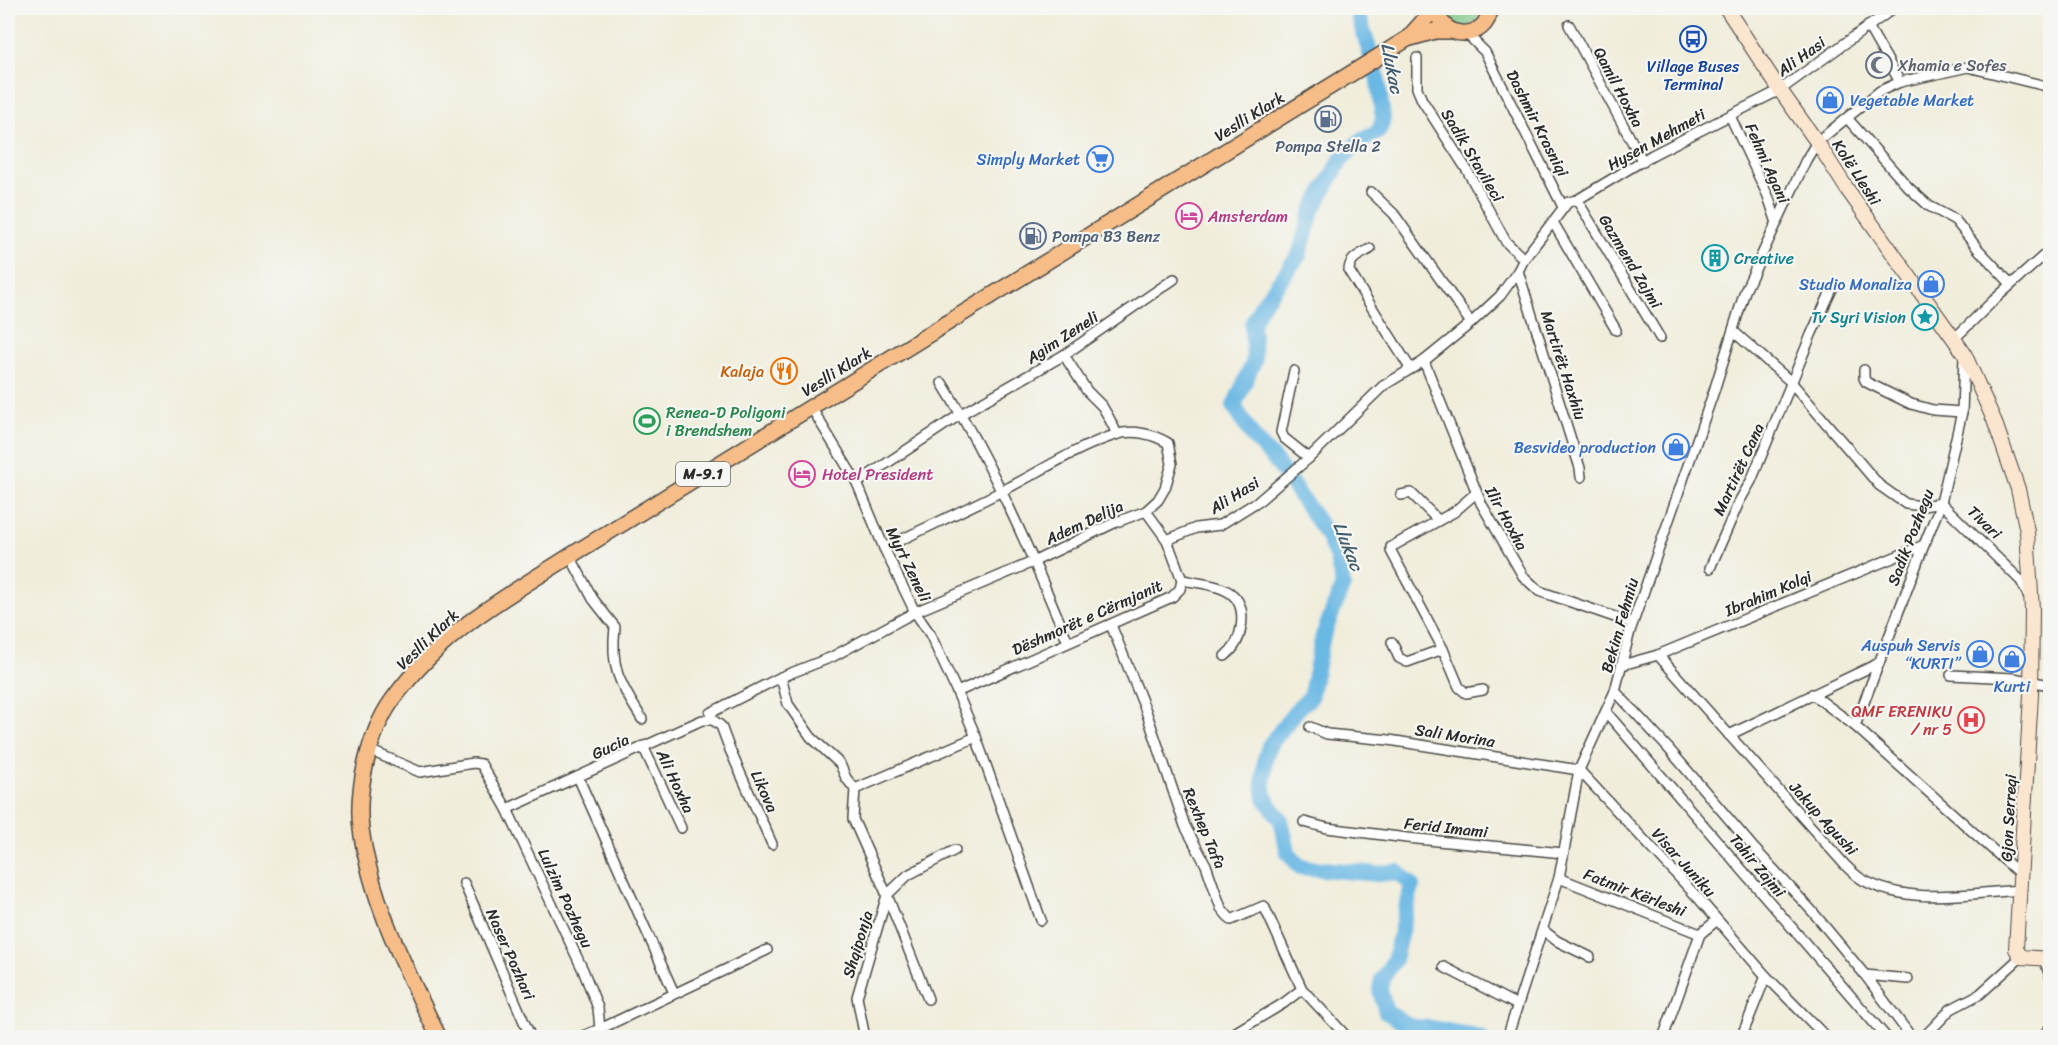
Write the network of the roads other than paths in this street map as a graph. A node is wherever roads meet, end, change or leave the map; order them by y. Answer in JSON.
{"nodes":[{"id":1,"x":1436,"y":8,"type":"edge"},
{"id":2,"x":1490,"y":8,"type":"edge"},
{"id":3,"x":1726,"y":8,"type":"edge"},
{"id":4,"x":1894,"y":8,"type":"edge"},
{"id":5,"x":1569,"y":25,"type":"dead end"},
{"id":6,"x":1482,"y":26,"type":"junction"},
{"id":7,"x":1868,"y":26,"type":"junction"},
{"id":8,"x":1450,"y":31,"type":"junction"},
{"id":9,"x":1467,"y":34,"type":"junction"},
{"id":10,"x":1407,"y":39,"type":"junction"},
{"id":11,"x":1485,"y":52,"type":"junction"},
{"id":12,"x":1417,"y":58,"type":"dead end"},
{"id":13,"x":1900,"y":82,"type":"junction"},
{"id":14,"x":2050,"y":87,"type":"edge"},
{"id":15,"x":1780,"y":90,"type":"junction"},
{"id":16,"x":1730,"y":116,"type":"junction"},
{"id":17,"x":1847,"y":118,"type":"junction"},
{"id":18,"x":1817,"y":142,"type":"junction"},
{"id":19,"x":1642,"y":162,"type":"junction"},
{"id":20,"x":1371,"y":192,"type":"dead end"},
{"id":21,"x":1577,"y":200,"type":"junction"},
{"id":22,"x":1563,"y":207,"type":"junction"},
{"id":23,"x":1553,"y":222,"type":"junction"},
{"id":24,"x":1777,"y":222,"type":"junction"},
{"id":25,"x":1370,"y":249,"type":"dead end"},
{"id":26,"x":2050,"y":250,"type":"edge"},
{"id":27,"x":1524,"y":259,"type":"junction"},
{"id":28,"x":1518,"y":271,"type":"junction"},
{"id":29,"x":1174,"y":279,"type":"dead end"},
{"id":30,"x":2012,"y":284,"type":"junction"},
{"id":31,"x":1832,"y":289,"type":"dead end"},
{"id":32,"x":1471,"y":323,"type":"junction"},
{"id":33,"x":1616,"y":330,"type":"dead end"},
{"id":34,"x":1733,"y":331,"type":"junction"},
{"id":35,"x":1660,"y":338,"type":"dead end"},
{"id":36,"x":1954,"y":339,"type":"junction"},
{"id":37,"x":1964,"y":352,"type":"junction"},
{"id":38,"x":1064,"y":354,"type":"junction"},
{"id":39,"x":1424,"y":361,"type":"junction"},
{"id":40,"x":1410,"y":368,"type":"junction"},
{"id":41,"x":1294,"y":370,"type":"dead end"},
{"id":42,"x":1864,"y":370,"type":"dead end"},
{"id":43,"x":1791,"y":382,"type":"junction"},
{"id":44,"x":942,"y":383,"type":"dead end"},
{"id":45,"x":811,"y":407,"type":"junction"},
{"id":46,"x":1962,"y":412,"type":"junction"},
{"id":47,"x":961,"y":414,"type":"junction"},
{"id":48,"x":1117,"y":434,"type":"junction"},
{"id":49,"x":1309,"y":458,"type":"junction"},
{"id":50,"x":1580,"y":472,"type":"dead end"},
{"id":51,"x":857,"y":483,"type":"junction"},
{"id":52,"x":1002,"y":491,"type":"junction"},
{"id":53,"x":1476,"y":493,"type":"junction"},
{"id":54,"x":1401,"y":495,"type":"dead end"},
{"id":55,"x":1941,"y":503,"type":"junction"},
{"id":56,"x":1146,"y":511,"type":"junction"},
{"id":57,"x":1437,"y":519,"type":"junction"},
{"id":58,"x":1167,"y":540,"type":"junction"},
{"id":59,"x":1924,"y":545,"type":"junction"},
{"id":60,"x":884,"y":548,"type":"junction"},
{"id":61,"x":570,"y":556,"type":"junction"},
{"id":62,"x":1035,"y":561,"type":"junction"},
{"id":63,"x":1710,"y":568,"type":"dead end"},
{"id":64,"x":1182,"y":580,"type":"junction"},
{"id":65,"x":2032,"y":609,"type":"junction"},
{"id":66,"x":915,"y":612,"type":"junction"},
{"id":67,"x":1632,"y":623,"type":"junction"},
{"id":68,"x":1111,"y":625,"type":"junction"},
{"id":69,"x":1068,"y":642,"type":"junction"},
{"id":70,"x":1392,"y":642,"type":"dead end"},
{"id":71,"x":1443,"y":649,"type":"junction"},
{"id":72,"x":1658,"y":655,"type":"junction"},
{"id":73,"x":1225,"y":656,"type":"dead end"},
{"id":74,"x":1879,"y":663,"type":"junction"},
{"id":75,"x":1622,"y":665,"type":"junction"},
{"id":76,"x":1951,"y":675,"type":"dead end"},
{"id":77,"x":781,"y":677,"type":"junction"},
{"id":78,"x":2031,"y":680,"type":"junction"},
{"id":79,"x":2050,"y":685,"type":"edge"},
{"id":80,"x":1483,"y":690,"type":"dead end"},
{"id":81,"x":1615,"y":691,"type":"junction"},
{"id":82,"x":957,"y":692,"type":"junction"},
{"id":83,"x":1812,"y":694,"type":"junction"},
{"id":84,"x":1606,"y":712,"type":"junction"},
{"id":85,"x":642,"y":719,"type":"dead end"},
{"id":86,"x":713,"y":720,"type":"junction"},
{"id":87,"x":1855,"y":726,"type":"junction"},
{"id":88,"x":1310,"y":727,"type":"dead end"},
{"id":89,"x":1729,"y":735,"type":"junction"},
{"id":90,"x":976,"y":736,"type":"junction"},
{"id":91,"x":643,"y":746,"type":"junction"},
{"id":92,"x":369,"y":750,"type":"junction"},
{"id":93,"x":1579,"y":770,"type":"junction"},
{"id":94,"x":578,"y":777,"type":"junction"},
{"id":95,"x":855,"y":789,"type":"junction"},
{"id":96,"x":507,"y":809,"type":"junction"},
{"id":97,"x":1304,"y":822,"type":"dead end"},
{"id":98,"x":681,"y":828,"type":"dead end"},
{"id":99,"x":772,"y":844,"type":"dead end"},
{"id":100,"x":954,"y":850,"type":"dead end"},
{"id":101,"x":1563,"y":853,"type":"junction"},
{"id":102,"x":2021,"y":875,"type":"junction"},
{"id":103,"x":1559,"y":878,"type":"junction"},
{"id":104,"x":464,"y":883,"type":"dead end"},
{"id":105,"x":2020,"y":890,"type":"junction"},
{"id":106,"x":887,"y":895,"type":"junction"},
{"id":107,"x":1041,"y":920,"type":"dead end"},
{"id":108,"x":1716,"y":921,"type":"junction"},
{"id":109,"x":1543,"y":930,"type":"junction"},
{"id":110,"x":1700,"y":934,"type":"junction"},
{"id":111,"x":767,"y":950,"type":"dead end"},
{"id":112,"x":1590,"y":957,"type":"dead end"},
{"id":113,"x":2021,"y":957,"type":"junction"},
{"id":114,"x":2047,"y":959,"type":"edge"},
{"id":115,"x":1444,"y":967,"type":"dead end"},
{"id":116,"x":1865,"y":975,"type":"junction"},
{"id":117,"x":1766,"y":976,"type":"junction"},
{"id":118,"x":2050,"y":976,"type":"edge"},
{"id":119,"x":1908,"y":979,"type":"dead end"},
{"id":120,"x":1302,"y":989,"type":"junction"},
{"id":121,"x":674,"y":993,"type":"junction"},
{"id":122,"x":928,"y":999,"type":"dead end"},
{"id":123,"x":1517,"y":1005,"type":"junction"},
{"id":124,"x":2050,"y":1028,"type":"edge"},
{"id":125,"x":600,"y":1029,"type":"junction"},
{"id":126,"x":439,"y":1038,"type":"edge"},
{"id":127,"x":531,"y":1038,"type":"edge"},
{"id":128,"x":578,"y":1038,"type":"edge"},
{"id":129,"x":865,"y":1038,"type":"edge"},
{"id":130,"x":1226,"y":1038,"type":"edge"},
{"id":131,"x":1348,"y":1038,"type":"edge"},
{"id":132,"x":1508,"y":1038,"type":"edge"},
{"id":133,"x":1664,"y":1038,"type":"edge"},
{"id":134,"x":1741,"y":1038,"type":"edge"},
{"id":135,"x":1827,"y":1038,"type":"edge"},
{"id":136,"x":1887,"y":1038,"type":"edge"},
{"id":137,"x":1912,"y":1038,"type":"edge"},
{"id":138,"x":1923,"y":1038,"type":"edge"},
{"id":139,"x":2041,"y":1038,"type":"edge"}],
"edges":[{"from":1,"to":8,"type":"main road","number":"M-9.1"},
{"from":1,"to":10,"type":"main road","name":"Veslli Klark","number":"M-9.1"},
{"from":2,"to":6,"type":"main road"},
{"from":3,"to":15,"type":"street","name":"Kolë Lleshi"},
{"from":4,"to":7,"type":"street","name":"Ali Hasi"},
{"from":5,"to":19,"type":"street","name":"Qamil Hoxha"},
{"from":6,"to":9,"type":"main road"},
{"from":6,"to":11,"type":"street","name":"Dashmir Krasniqi"},
{"from":7,"to":13,"type":"street"},
{"from":7,"to":15,"type":"street","name":"Ali Hasi"},
{"from":8,"to":9,"type":"main road","number":"M-9.1"},
{"from":8,"to":10,"type":"main road","name":"Veslli Klark","number":"M-9.1"},
{"from":9,"to":11,"type":"street","name":"Dashmir Krasniqi"},
{"from":10,"to":45,"type":"main road","name":"Veslli Klark","number":"M-9.1"},
{"from":11,"to":22,"type":"street","name":"Dashmir Krasniqi"},
{"from":12,"to":27,"type":"street","name":"Sadik Stavileci"},
{"from":13,"to":14,"type":"street","name":"Fehmi Agani"},
{"from":13,"to":17,"type":"street","name":"Fehmi Agani"},
{"from":15,"to":16,"type":"street","name":"Hysen Mehmeti"},
{"from":15,"to":18,"type":"street","name":"Kolë Lleshi"},
{"from":16,"to":19,"type":"street","name":"Hysen Mehmeti"},
{"from":16,"to":24,"type":"street","name":"Fehmi Agani"},
{"from":17,"to":18,"type":"street","name":"Fehmi Agani"},
{"from":17,"to":30,"type":"street"},
{"from":18,"to":24,"type":"street","name":"Fehmi Agani"},
{"from":18,"to":36,"type":"street","name":"Kolë Lleshi"},
{"from":19,"to":21,"type":"street","name":"Hysen Mehmeti"},
{"from":20,"to":32,"type":"street"},
{"from":21,"to":22,"type":"street","name":"Hysen Mehmeti"},
{"from":21,"to":35,"type":"street","name":"Gazmend Zajmi"},
{"from":22,"to":23,"type":"street","name":"Hysen Mehmeti"},
{"from":23,"to":27,"type":"street","name":"Hysen Mehmeti"},
{"from":23,"to":33,"type":"street"},
{"from":24,"to":34,"type":"street","name":"Fehmi Agani"},
{"from":25,"to":40,"type":"street"},
{"from":26,"to":30,"type":"street"},
{"from":27,"to":28,"type":"street","name":"Hysen Mehmeti"},
{"from":28,"to":32,"type":"street","name":"Hysen Mehmeti"},
{"from":28,"to":50,"type":"street","name":"Martirët Haxhiu"},
{"from":29,"to":38,"type":"street","name":"Agim Zeneli"},
{"from":30,"to":36,"type":"street"},
{"from":31,"to":43,"type":"street"},
{"from":32,"to":39,"type":"street","name":"Hysen Mehmeti"},
{"from":34,"to":43,"type":"street"},
{"from":34,"to":67,"type":"street","name":"Bekim Fehmiu"},
{"from":36,"to":37,"type":"street","name":"Kolë Lleshi"},
{"from":37,"to":46,"type":"street","name":"Sadik Pozhegu"},
{"from":37,"to":65,"type":"street","name":"Kolë Lleshi"},
{"from":38,"to":47,"type":"street","name":"Agim Zeneli"},
{"from":38,"to":48,"type":"street"},
{"from":39,"to":40,"type":"street","name":"Hysen Mehmeti"},
{"from":39,"to":53,"type":"street","name":"Ilir Hoxha"},
{"from":40,"to":49,"type":"street","name":"Hysen Mehmeti"},
{"from":41,"to":49,"type":"street"},
{"from":42,"to":46,"type":"street"},
{"from":43,"to":55,"type":"street"},
{"from":43,"to":63,"type":"street","name":"Martirët Cana"},
{"from":44,"to":47,"type":"street"},
{"from":45,"to":51,"type":"street","name":"Myrt Zeneli"},
{"from":45,"to":61,"type":"main road","name":"Veslli Klark","number":"M-9.1"},
{"from":46,"to":55,"type":"street","name":"Sadik Pozhegu"},
{"from":47,"to":51,"type":"street","name":"Agim Zeneli"},
{"from":47,"to":52,"type":"street"},
{"from":48,"to":52,"type":"street"},
{"from":48,"to":56,"type":"street"},
{"from":49,"to":58,"type":"street","name":"Ali Hasi"},
{"from":51,"to":60,"type":"street","name":"Myrt Zeneli"},
{"from":52,"to":60,"type":"street"},
{"from":52,"to":62,"type":"street"},
{"from":53,"to":57,"type":"street"},
{"from":53,"to":67,"type":"street","name":"Ilir Hoxha"},
{"from":54,"to":57,"type":"street"},
{"from":55,"to":59,"type":"street","name":"Sadik Pozhegu"},
{"from":55,"to":65,"type":"street","name":"Tivari"},
{"from":56,"to":58,"type":"street","name":"Dëshmorët e Cërmjanit"},
{"from":56,"to":62,"type":"street","name":"Adem Delija"},
{"from":57,"to":71,"type":"street"},
{"from":58,"to":64,"type":"street","name":"Dëshmorët e Cërmjanit"},
{"from":59,"to":72,"type":"street","name":"Ibrahim Kolqi"},
{"from":59,"to":74,"type":"street","name":"Sadik Pozhegu"},
{"from":60,"to":66,"type":"street","name":"Myrt Zeneli"},
{"from":61,"to":85,"type":"street"},
{"from":61,"to":92,"type":"main road","name":"Veslli Klark","number":"M-9.1"},
{"from":62,"to":66,"type":"street","name":"Adem Delija"},
{"from":62,"to":69,"type":"street","name":"Adem Delija"},
{"from":64,"to":68,"type":"street","name":"Dëshmorët e Cërmjanit"},
{"from":64,"to":73,"type":"street"},
{"from":65,"to":78,"type":"street","name":"Tivari"},
{"from":66,"to":77,"type":"street","name":"Adem Delija"},
{"from":66,"to":82,"type":"street","name":"Myrt Zeneli"},
{"from":67,"to":75,"type":"street","name":"Bekim Fehmiu"},
{"from":68,"to":69,"type":"street","name":"Dëshmorët e Cërmjanit"},
{"from":68,"to":120,"type":"street","name":"Rexhep Tafa"},
{"from":69,"to":82,"type":"street","name":"Dëshmorët e Cërmjanit"},
{"from":70,"to":71,"type":"street"},
{"from":71,"to":80,"type":"street"},
{"from":72,"to":75,"type":"street","name":"Ibrahim Kolqi"},
{"from":72,"to":89,"type":"street","name":"Jakup Agushi"},
{"from":74,"to":83,"type":"street"},
{"from":74,"to":87,"type":"street","name":"Sadik Pozhegu"},
{"from":75,"to":81,"type":"street","name":"Bekim Fehmiu"},
{"from":76,"to":78,"type":"street"},
{"from":77,"to":86,"type":"street","name":"Adem Delija"},
{"from":77,"to":95,"type":"street"},
{"from":78,"to":79,"type":"street"},
{"from":78,"to":102,"type":"street","name":"Gjon Serreqi"},
{"from":81,"to":84,"type":"street","name":"Bekim Fehmiu"},
{"from":81,"to":116,"type":"street","name":"Tahir Zajmi"},
{"from":82,"to":90,"type":"street","name":"Myrt Zeneli"},
{"from":83,"to":87,"type":"street"},
{"from":83,"to":89,"type":"street"},
{"from":84,"to":93,"type":"street","name":"Bekim Fehmiu"},
{"from":84,"to":136,"type":"street","name":"Tahir Zajmi"},
{"from":86,"to":91,"type":"street","name":"Gucia"},
{"from":86,"to":99,"type":"street","name":"Likova"},
{"from":87,"to":102,"type":"street"},
{"from":88,"to":93,"type":"street","name":"Sali Morina"},
{"from":89,"to":105,"type":"street","name":"Jakup Agushi"},
{"from":90,"to":95,"type":"street"},
{"from":90,"to":107,"type":"street","name":"Myrt Zeneli"},
{"from":91,"to":94,"type":"street","name":"Gucia"},
{"from":91,"to":98,"type":"street","name":"Ali Hoxha"},
{"from":92,"to":96,"type":"street","name":"Lulzim Pozhegu"},
{"from":92,"to":126,"type":"main road","name":"Veslli Klark","number":"M-9.1"},
{"from":93,"to":101,"type":"street","name":"Bekim Fehmiu"},
{"from":93,"to":108,"type":"street","name":"Visar Juniku"},
{"from":94,"to":96,"type":"street","name":"Gucia"},
{"from":94,"to":121,"type":"street"},
{"from":95,"to":106,"type":"street"},
{"from":96,"to":125,"type":"street","name":"Lulzim Pozhegu"},
{"from":97,"to":101,"type":"street","name":"Ferid Imami"},
{"from":100,"to":106,"type":"street"},
{"from":101,"to":103,"type":"street","name":"Bekim Fehmiu"},
{"from":102,"to":105,"type":"street","name":"Gjon Serreqi"},
{"from":103,"to":109,"type":"street","name":"Bekim Fehmiu"},
{"from":103,"to":110,"type":"street","name":"Fatmir Kërleshi"},
{"from":104,"to":127,"type":"street","name":"Naser Pozhari"},
{"from":105,"to":113,"type":"street","name":"Gjon Serreqi"},
{"from":106,"to":122,"type":"street"},
{"from":106,"to":129,"type":"street","name":"Shqiponja"},
{"from":108,"to":110,"type":"street","name":"Fatmir Kërleshi"},
{"from":108,"to":117,"type":"street","name":"Visar Juniku"},
{"from":109,"to":112,"type":"street"},
{"from":109,"to":123,"type":"street","name":"Bekim Fehmiu"},
{"from":110,"to":133,"type":"street","name":"Fatmir Kërleshi"},
{"from":111,"to":121,"type":"street"},
{"from":113,"to":114,"type":"street"},
{"from":113,"to":138,"type":"street"},
{"from":114,"to":118,"type":"street"},
{"from":115,"to":123,"type":"street"},
{"from":116,"to":119,"type":"street"},
{"from":116,"to":137,"type":"street","name":"Tahir Zajmi"},
{"from":117,"to":134,"type":"street"},
{"from":117,"to":135,"type":"street","name":"Visar Juniku"},
{"from":120,"to":130,"type":"street"},
{"from":120,"to":131,"type":"street","name":"Rexhep Tafa"},
{"from":121,"to":125,"type":"street"},
{"from":123,"to":132,"type":"street","name":"Bekim Fehmiu"},
{"from":124,"to":139,"type":"street"},
{"from":125,"to":128,"type":"street"}]}
